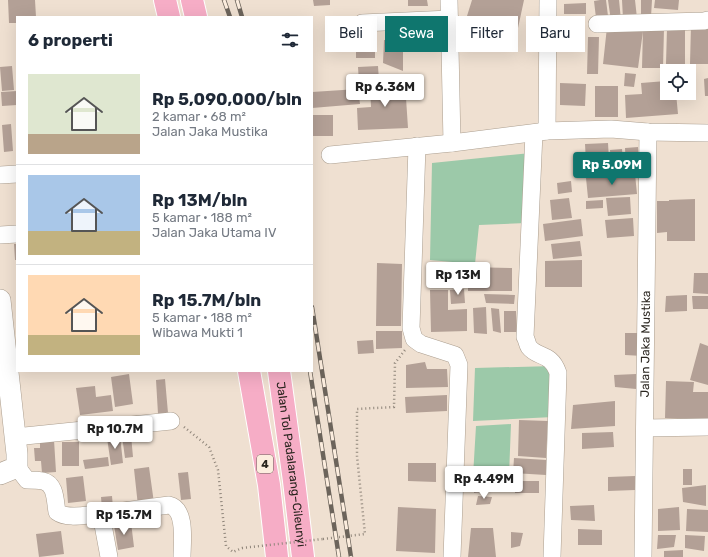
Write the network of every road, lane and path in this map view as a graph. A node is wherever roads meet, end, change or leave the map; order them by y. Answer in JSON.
{"nodes":[{"id":1,"x":165,"y":0,"type":"edge"},
{"id":2,"x":192,"y":0,"type":"edge"},
{"id":3,"x":449,"y":0,"type":"edge"},
{"id":4,"x":548,"y":0,"type":"edge"},
{"id":5,"x":170,"y":16,"type":"edge"},
{"id":6,"x":196,"y":16,"type":"edge"},
{"id":7,"x":450,"y":19,"type":"junction"},
{"id":8,"x":708,"y":20,"type":"edge"},
{"id":9,"x":377,"y":22,"type":"edge"},
{"id":10,"x":597,"y":24,"type":"dead end"},
{"id":11,"x":540,"y":132,"type":"junction"},
{"id":12,"x":648,"y":132,"type":"junction"},
{"id":13,"x":708,"y":133,"type":"edge"},
{"id":14,"x":452,"y":142,"type":"junction"},
{"id":15,"x":417,"y":146,"type":"junction"},
{"id":16,"x":330,"y":155,"type":"dead end"},
{"id":17,"x":16,"y":174,"type":"edge"},
{"id":18,"x":0,"y":175,"type":"edge"},
{"id":19,"x":16,"y":234,"type":"edge"},
{"id":20,"x":0,"y":235,"type":"edge"},
{"id":21,"x":0,"y":308,"type":"edge"},
{"id":22,"x":414,"y":339,"type":"junction"},
{"id":23,"x":11,"y":347,"type":"edge"},
{"id":24,"x":249,"y":372,"type":"edge"},
{"id":25,"x":279,"y":372,"type":"edge"},
{"id":26,"x":171,"y":421,"type":"joint"},
{"id":27,"x":708,"y":427,"type":"edge"},
{"id":28,"x":645,"y":428,"type":"junction"},
{"id":29,"x":14,"y":437,"type":"junction"},
{"id":30,"x":8,"y":470,"type":"edge"},
{"id":31,"x":101,"y":514,"type":"junction"},
{"id":32,"x":109,"y":557,"type":"edge"},
{"id":33,"x":182,"y":557,"type":"edge"},
{"id":34,"x":277,"y":557,"type":"edge"},
{"id":35,"x":303,"y":557,"type":"edge"},
{"id":36,"x":452,"y":557,"type":"edge"},
{"id":37,"x":552,"y":557,"type":"edge"},
{"id":38,"x":643,"y":557,"type":"edge"}],
"edges":[{"from":1,"to":5,"type":"highway"},
{"from":2,"to":6,"type":"highway"},
{"from":3,"to":7,"type":"street"},
{"from":4,"to":11,"type":"street"},
{"from":7,"to":9,"type":"street"},
{"from":7,"to":14,"type":"street"},
{"from":8,"to":10,"type":"street"},
{"from":11,"to":12,"type":"street"},
{"from":11,"to":14,"type":"street"},
{"from":11,"to":37,"type":"street"},
{"from":12,"to":13,"type":"street"},
{"from":12,"to":28,"type":"street","name":"Jalan Jaka Mustika"},
{"from":14,"to":15,"type":"street"},
{"from":15,"to":16,"type":"street"},
{"from":15,"to":22,"type":"street"},
{"from":17,"to":18,"type":"street"},
{"from":19,"to":20,"type":"street"},
{"from":21,"to":23,"type":"street"},
{"from":22,"to":26,"type":"path","bridge":true},
{"from":22,"to":36,"type":"street"},
{"from":23,"to":29,"type":"street"},
{"from":24,"to":34,"type":"highway","name":"Jalan Tol Padalarang–Cileunyi","number":"4"},
{"from":25,"to":35,"type":"highway","name":"Jalan Tol Padalarang–Cileunyi","number":"4"},
{"from":26,"to":29,"type":"street"},
{"from":27,"to":28,"type":"street"},
{"from":28,"to":38,"type":"street","name":"Jalan Jaka Mustika"},
{"from":29,"to":30,"type":"street"},
{"from":30,"to":31,"type":"street"},
{"from":31,"to":32,"type":"street"},
{"from":31,"to":33,"type":"street"}]}
